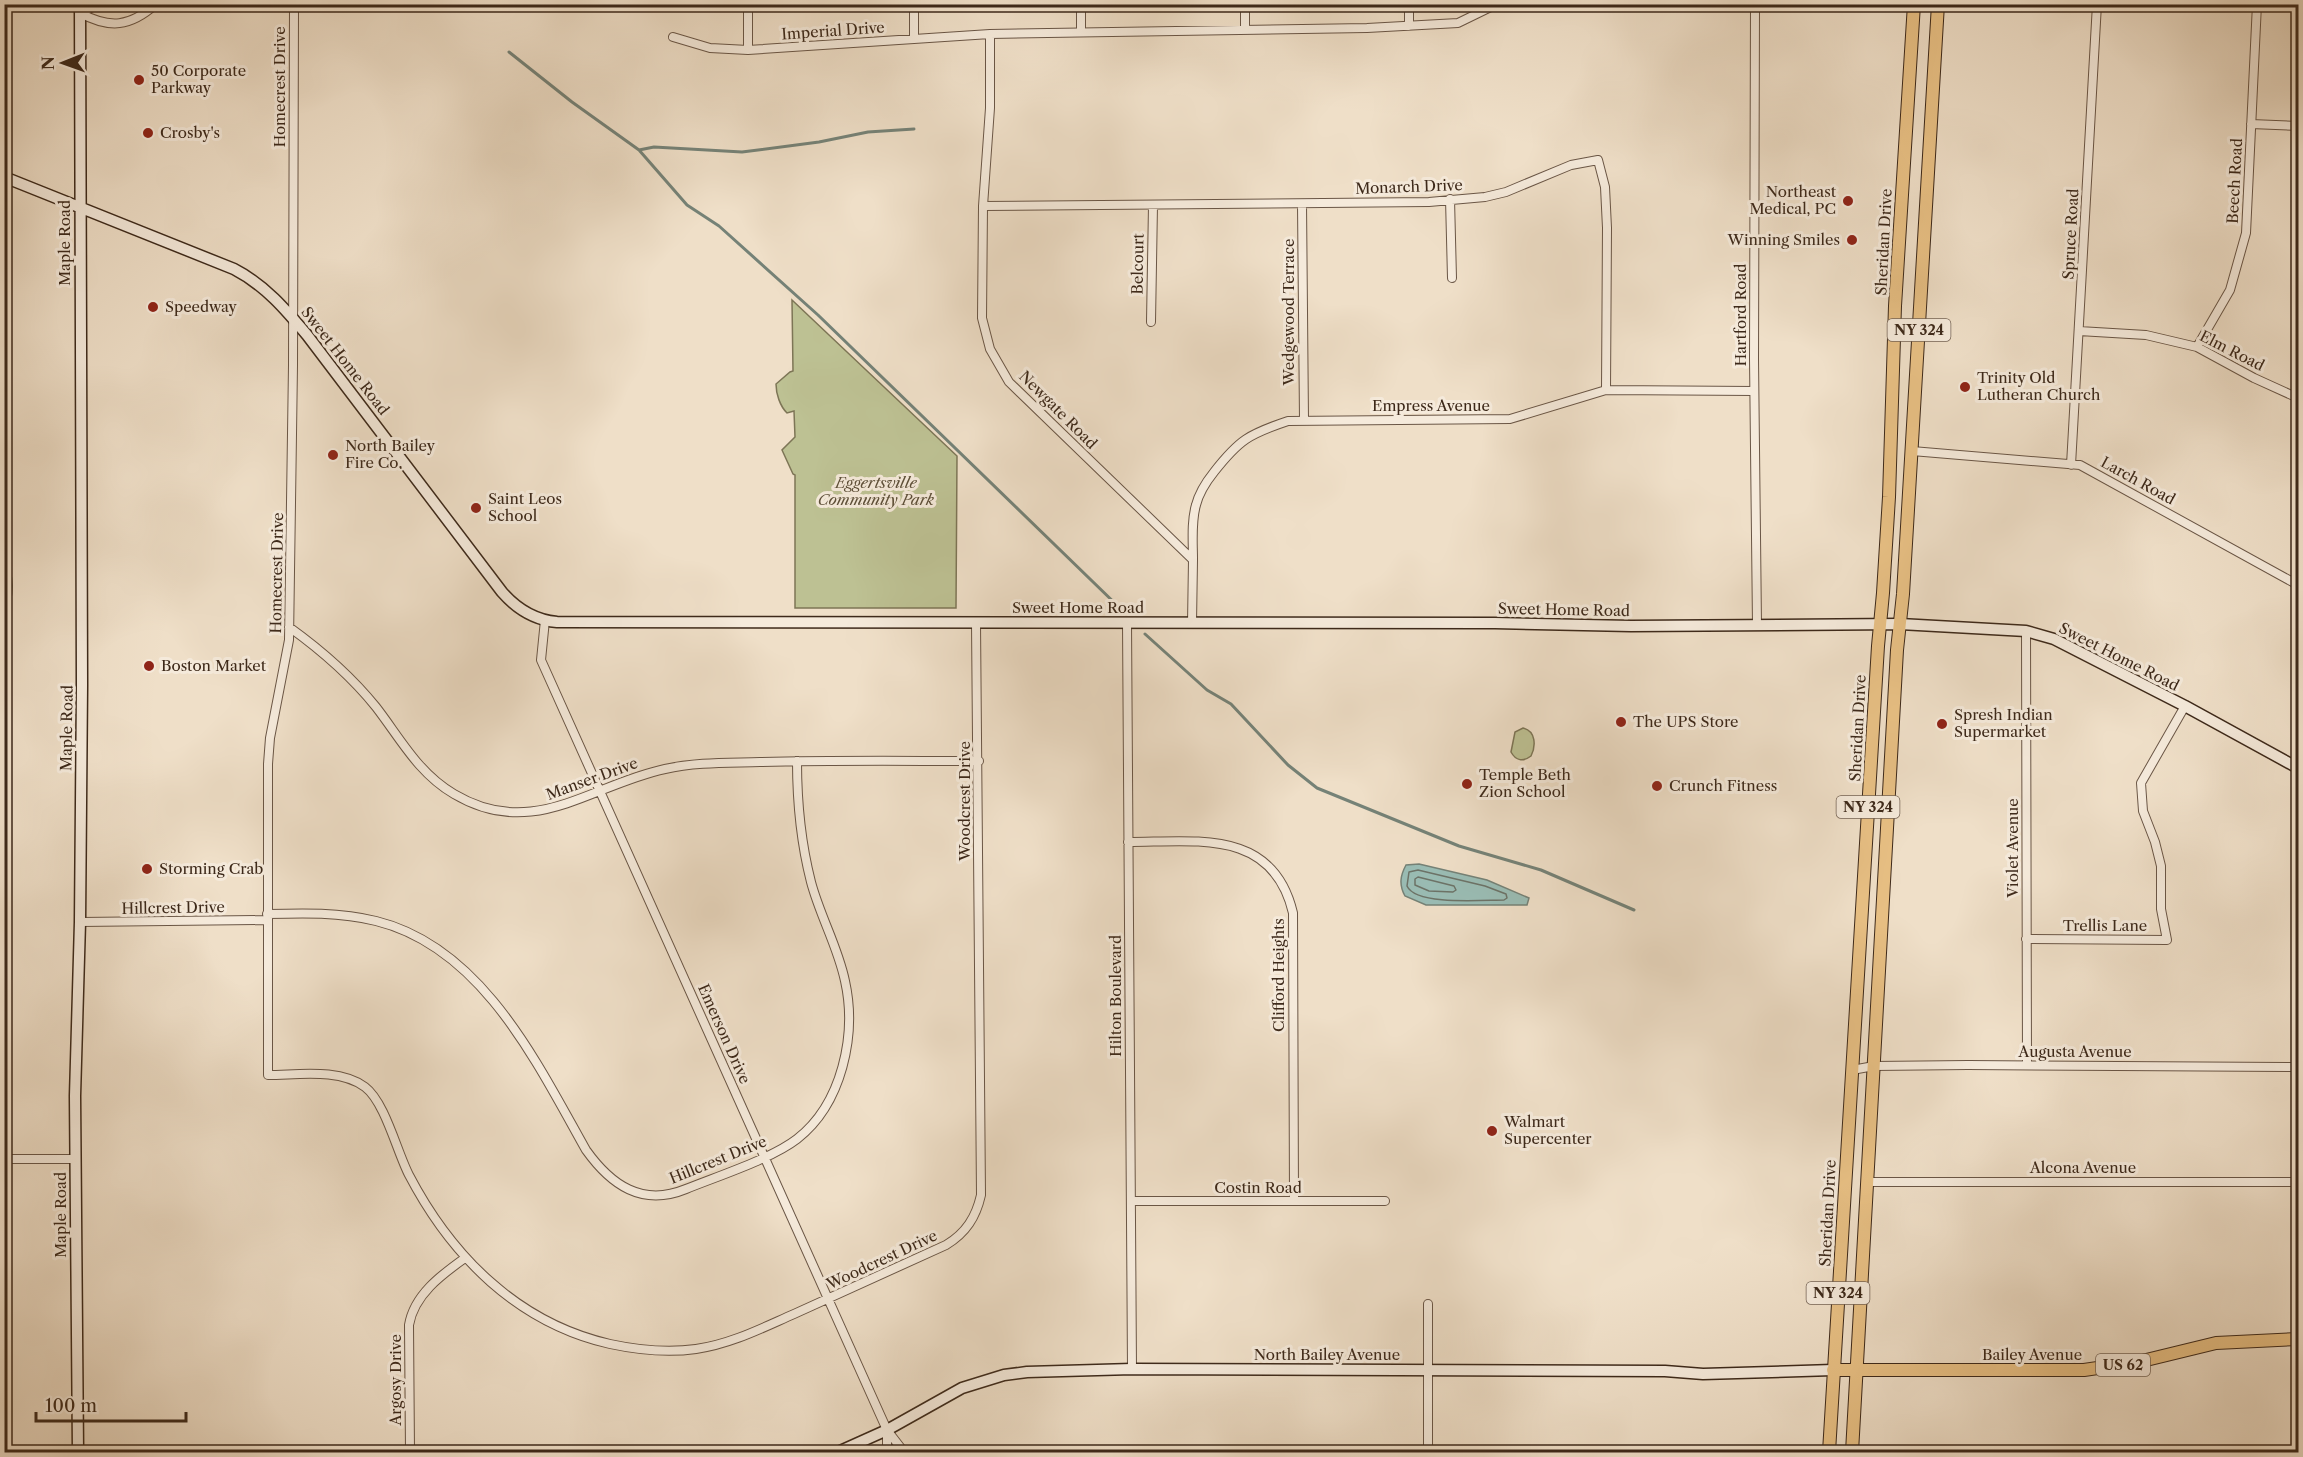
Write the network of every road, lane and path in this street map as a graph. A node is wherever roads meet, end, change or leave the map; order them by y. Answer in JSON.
{"nodes":[{"id":1,"x":99,"y":4,"type":"edge"},
{"id":2,"x":156,"y":4,"type":"edge"},
{"id":3,"x":294,"y":4,"type":"edge"},
{"id":4,"x":748,"y":4,"type":"edge"},
{"id":5,"x":914,"y":4,"type":"edge"},
{"id":6,"x":1081,"y":4,"type":"edge"},
{"id":7,"x":1245,"y":4,"type":"edge"},
{"id":8,"x":1409,"y":4,"type":"edge"},
{"id":9,"x":1497,"y":4,"type":"edge"},
{"id":10,"x":1755,"y":4,"type":"edge"},
{"id":11,"x":1914,"y":4,"type":"edge"},
{"id":12,"x":1938,"y":4,"type":"edge"},
{"id":13,"x":2097,"y":4,"type":"edge"},
{"id":14,"x":2257,"y":4,"type":"edge"},
{"id":15,"x":80,"y":9,"type":"edge"},
{"id":16,"x":1409,"y":26,"type":"junction"},
{"id":17,"x":1245,"y":29,"type":"junction"},
{"id":18,"x":1081,"y":32,"type":"junction"},
{"id":19,"x":990,"y":34,"type":"junction"},
{"id":20,"x":674,"y":37,"type":"dead end"},
{"id":21,"x":914,"y":39,"type":"junction"},
{"id":22,"x":748,"y":51,"type":"junction"},
{"id":23,"x":2251,"y":124,"type":"junction"},
{"id":24,"x":2298,"y":126,"type":"edge"},
{"id":25,"x":4,"y":177,"type":"edge"},
{"id":26,"x":1450,"y":199,"type":"junction"},
{"id":27,"x":1302,"y":204,"type":"junction"},
{"id":28,"x":1153,"y":205,"type":"junction"},
{"id":29,"x":982,"y":207,"type":"junction"},
{"id":30,"x":80,"y":208,"type":"junction"},
{"id":31,"x":1452,"y":278,"type":"dead end"},
{"id":32,"x":292,"y":317,"type":"junction"},
{"id":33,"x":1151,"y":322,"type":"dead end"},
{"id":34,"x":2079,"y":331,"type":"junction"},
{"id":35,"x":2198,"y":347,"type":"junction"},
{"id":36,"x":1606,"y":390,"type":"junction"},
{"id":37,"x":1754,"y":391,"type":"junction"},
{"id":38,"x":2298,"y":398,"type":"edge"},
{"id":39,"x":1304,"y":420,"type":"junction"},
{"id":40,"x":1912,"y":451,"type":"junction"},
{"id":41,"x":2071,"y":465,"type":"junction"},
{"id":42,"x":1193,"y":560,"type":"junction"},
{"id":43,"x":2298,"y":585,"type":"edge"},
{"id":44,"x":545,"y":620,"type":"junction"},
{"id":45,"x":976,"y":623,"type":"junction"},
{"id":46,"x":1127,"y":623,"type":"junction"},
{"id":47,"x":1191,"y":623,"type":"junction"},
{"id":48,"x":1880,"y":624,"type":"junction"},
{"id":49,"x":1900,"y":624,"type":"junction"},
{"id":50,"x":1757,"y":625,"type":"junction"},
{"id":51,"x":289,"y":627,"type":"junction"},
{"id":52,"x":2026,"y":631,"type":"junction"},
{"id":53,"x":2185,"y":706,"type":"junction"},
{"id":54,"x":797,"y":761,"type":"junction"},
{"id":55,"x":978,"y":761,"type":"junction"},
{"id":56,"x":2298,"y":768,"type":"edge"},
{"id":57,"x":600,"y":791,"type":"junction"},
{"id":58,"x":1128,"y":842,"type":"junction"},
{"id":59,"x":2298,"y":873,"type":"edge"},
{"id":60,"x":267,"y":917,"type":"junction"},
{"id":61,"x":80,"y":922,"type":"junction"},
{"id":62,"x":2026,"y":939,"type":"junction"},
{"id":63,"x":2298,"y":980,"type":"edge"},
{"id":64,"x":2027,"y":1065,"type":"junction"},
{"id":65,"x":1874,"y":1066,"type":"junction"},
{"id":66,"x":2298,"y":1067,"type":"edge"},
{"id":67,"x":1852,"y":1070,"type":"junction"},
{"id":68,"x":333,"y":1075,"type":"joint"},
{"id":69,"x":764,"y":1156,"type":"junction"},
{"id":70,"x":76,"y":1159,"type":"junction"},
{"id":71,"x":4,"y":1160,"type":"edge"},
{"id":72,"x":1867,"y":1182,"type":"junction"},
{"id":73,"x":2298,"y":1182,"type":"edge"},
{"id":74,"x":1131,"y":1201,"type":"junction"},
{"id":75,"x":1294,"y":1202,"type":"junction"},
{"id":76,"x":1385,"y":1202,"type":"dead end"},
{"id":77,"x":465,"y":1258,"type":"junction"},
{"id":78,"x":828,"y":1299,"type":"junction"},
{"id":79,"x":1428,"y":1304,"type":"dead end"},
{"id":80,"x":2298,"y":1339,"type":"edge"},
{"id":81,"x":1132,"y":1369,"type":"junction"},
{"id":82,"x":1857,"y":1369,"type":"junction"},
{"id":83,"x":1428,"y":1370,"type":"junction"},
{"id":84,"x":1833,"y":1370,"type":"junction"},
{"id":85,"x":887,"y":1430,"type":"junction"},
{"id":86,"x":78,"y":1452,"type":"edge"},
{"id":87,"x":410,"y":1452,"type":"edge"},
{"id":88,"x":838,"y":1452,"type":"edge"},
{"id":89,"x":887,"y":1452,"type":"edge"},
{"id":90,"x":904,"y":1452,"type":"edge"},
{"id":91,"x":1428,"y":1452,"type":"edge"},
{"id":92,"x":1829,"y":1452,"type":"edge"},
{"id":93,"x":1852,"y":1452,"type":"edge"}],
"edges":[{"from":1,"to":15,"type":"street"},
{"from":2,"to":15,"type":"street"},
{"from":3,"to":32,"type":"street","name":"Homecrest Drive"},
{"from":4,"to":22,"type":"street"},
{"from":5,"to":21,"type":"street"},
{"from":6,"to":18,"type":"street"},
{"from":7,"to":17,"type":"street"},
{"from":8,"to":16,"type":"street"},
{"from":9,"to":16,"type":"street","name":"Imperial Drive"},
{"from":10,"to":37,"type":"street","name":"Hartford Road"},
{"from":11,"to":48,"type":"main road","name":"Sheridan Drive","number":"NY 324"},
{"from":12,"to":40,"type":"main road","number":"NY 324"},
{"from":13,"to":34,"type":"street","name":"Spruce Road"},
{"from":14,"to":23,"type":"street","name":"Beech Road"},
{"from":15,"to":30,"type":"street","name":"Maple Road"},
{"from":16,"to":17,"type":"street","name":"Imperial Drive"},
{"from":17,"to":18,"type":"street","name":"Imperial Drive"},
{"from":18,"to":19,"type":"street","name":"Imperial Drive"},
{"from":19,"to":21,"type":"street","name":"Imperial Drive"},
{"from":19,"to":29,"type":"street","name":"Newgate Road"},
{"from":20,"to":22,"type":"street","name":"Imperial Drive"},
{"from":21,"to":22,"type":"street","name":"Imperial Drive"},
{"from":23,"to":24,"type":"street"},
{"from":23,"to":35,"type":"street","name":"Beech Road"},
{"from":25,"to":30,"type":"street","name":"Sweet Home Road"},
{"from":26,"to":27,"type":"street","name":"Monarch Drive"},
{"from":26,"to":31,"type":"street"},
{"from":26,"to":36,"type":"street","name":"Monarch Drive"},
{"from":27,"to":28,"type":"street","name":"Monarch Drive"},
{"from":27,"to":39,"type":"street","name":"Wedgewood Terrace"},
{"from":28,"to":29,"type":"street","name":"Monarch Drive"},
{"from":28,"to":33,"type":"street","name":"Belcourt"},
{"from":29,"to":42,"type":"street","name":"Newgate Road"},
{"from":30,"to":32,"type":"street","name":"Sweet Home Road"},
{"from":30,"to":61,"type":"street","name":"Maple Road"},
{"from":32,"to":44,"type":"street","name":"Sweet Home Road"},
{"from":32,"to":51,"type":"street","name":"Homecrest Drive"},
{"from":34,"to":35,"type":"street","name":"Elm Road"},
{"from":34,"to":41,"type":"street","name":"Spruce Road"},
{"from":35,"to":38,"type":"street","name":"Elm Road"},
{"from":36,"to":37,"type":"street","name":"Empress Avenue"},
{"from":36,"to":39,"type":"street","name":"Empress Avenue"},
{"from":37,"to":50,"type":"street","name":"Hartford Road"},
{"from":39,"to":42,"type":"street","name":"Empress Avenue"},
{"from":40,"to":41,"type":"street","name":"Larch Road"},
{"from":40,"to":49,"type":"main road","number":"NY 324"},
{"from":41,"to":43,"type":"street","name":"Larch Road"},
{"from":42,"to":47,"type":"street"},
{"from":44,"to":45,"type":"street","name":"Sweet Home Road"},
{"from":44,"to":57,"type":"street","name":"Emerson Drive"},
{"from":45,"to":46,"type":"street","name":"Sweet Home Road"},
{"from":45,"to":55,"type":"street","name":"Woodcrest Drive"},
{"from":46,"to":47,"type":"street","name":"Sweet Home Road"},
{"from":46,"to":58,"type":"street","name":"Hilton Boulevard"},
{"from":47,"to":50,"type":"street","name":"Sweet Home Road"},
{"from":48,"to":49,"type":"street","name":"Sweet Home Road"},
{"from":48,"to":50,"type":"street","name":"Sweet Home Road"},
{"from":48,"to":67,"type":"main road","name":"Sheridan Drive","number":"NY 324"},
{"from":49,"to":52,"type":"street","name":"Sweet Home Road"},
{"from":49,"to":65,"type":"main road","number":"NY 324"},
{"from":51,"to":57,"type":"street","name":"Manser Drive"},
{"from":51,"to":60,"type":"street","name":"Homecrest Drive"},
{"from":52,"to":53,"type":"street","name":"Sweet Home Road"},
{"from":52,"to":62,"type":"street","name":"Violet Avenue"},
{"from":53,"to":56,"type":"street","name":"Sweet Home Road"},
{"from":53,"to":62,"type":"street","name":"Trellis Lane"},
{"from":54,"to":55,"type":"street","name":"Manser Drive"},
{"from":54,"to":57,"type":"street","name":"Manser Drive"},
{"from":54,"to":69,"type":"street","name":"Hillcrest Drive"},
{"from":55,"to":78,"type":"street","name":"Woodcrest Drive"},
{"from":57,"to":69,"type":"street","name":"Emerson Drive"},
{"from":58,"to":74,"type":"street","name":"Hilton Boulevard"},
{"from":58,"to":75,"type":"street","name":"Clifford Heights"},
{"from":59,"to":63,"type":"street"},
{"from":60,"to":61,"type":"street","name":"Hillcrest Drive"},
{"from":60,"to":68,"type":"street","name":"Homecrest Drive"},
{"from":60,"to":69,"type":"street","name":"Hillcrest Drive"},
{"from":61,"to":70,"type":"street","name":"Maple Road"},
{"from":62,"to":64,"type":"street","name":"Violet Avenue"},
{"from":64,"to":65,"type":"street","name":"Augusta Avenue"},
{"from":64,"to":66,"type":"street","name":"Augusta Avenue"},
{"from":65,"to":67,"type":"street","name":"Augusta Avenue"},
{"from":65,"to":72,"type":"main road","number":"NY 324"},
{"from":67,"to":84,"type":"main road","name":"Sheridan Drive","number":"NY 324"},
{"from":68,"to":77,"type":"street","name":"Woodcrest Drive"},
{"from":69,"to":78,"type":"street","name":"Emerson Drive"},
{"from":70,"to":71,"type":"street"},
{"from":70,"to":86,"type":"street","name":"Maple Road"},
{"from":72,"to":73,"type":"street","name":"Alcona Avenue"},
{"from":72,"to":82,"type":"main road","number":"NY 324"},
{"from":74,"to":75,"type":"street","name":"Costin Road"},
{"from":74,"to":81,"type":"street","name":"Hilton Boulevard"},
{"from":75,"to":76,"type":"street","name":"Costin Road"},
{"from":77,"to":78,"type":"street","name":"Woodcrest Drive"},
{"from":77,"to":87,"type":"street","name":"Argosy Drive"},
{"from":78,"to":85,"type":"street","name":"Emerson Drive"},
{"from":79,"to":83,"type":"street"},
{"from":80,"to":82,"type":"main road","name":"Bailey Avenue","number":"US 62"},
{"from":81,"to":83,"type":"street","name":"North Bailey Avenue"},
{"from":81,"to":85,"type":"street","name":"North Bailey Avenue"},
{"from":82,"to":84,"type":"main road","name":"Bailey Avenue","number":"US 62"},
{"from":82,"to":93,"type":"main road"},
{"from":83,"to":84,"type":"street","name":"North Bailey Avenue"},
{"from":83,"to":91,"type":"street"},
{"from":84,"to":92,"type":"main road","name":"Sheridan Drive"},
{"from":85,"to":88,"type":"street","name":"North Bailey Avenue"},
{"from":85,"to":89,"type":"street"},
{"from":85,"to":90,"type":"street","name":"Emerson Drive"}]}
